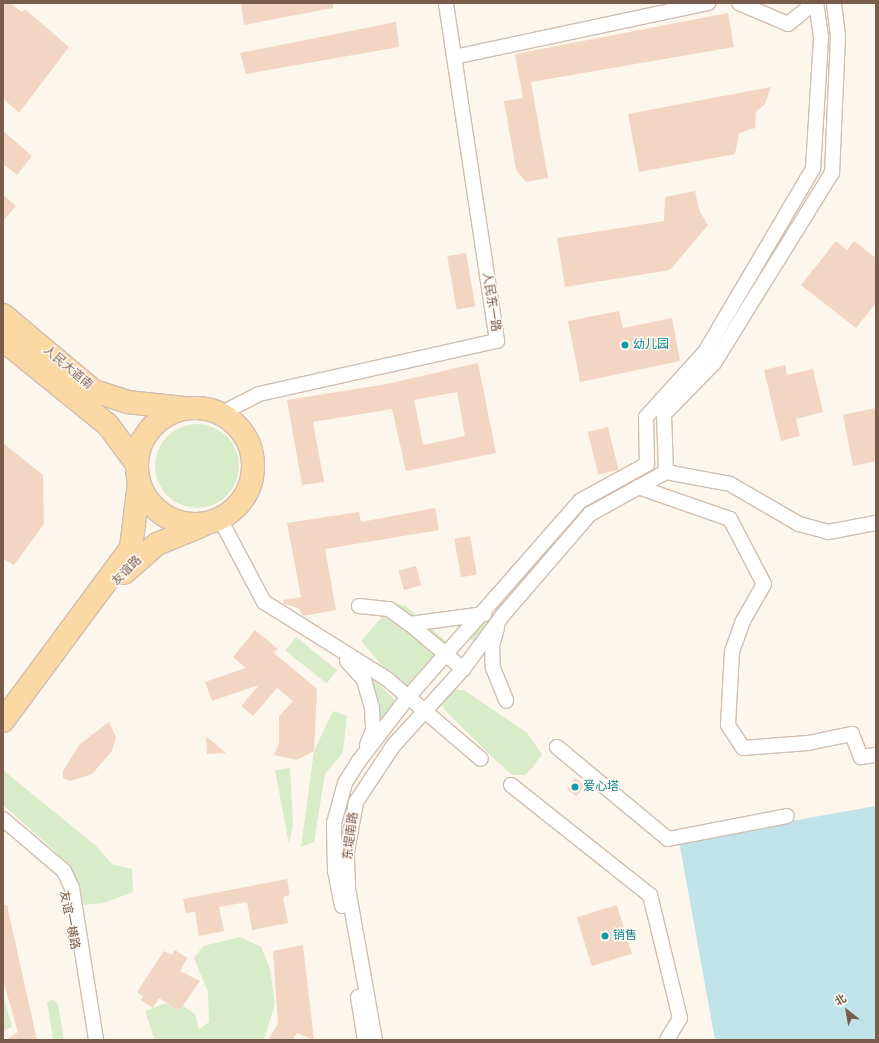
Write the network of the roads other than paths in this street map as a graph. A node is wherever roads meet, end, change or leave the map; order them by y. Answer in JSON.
{"nodes":[{"id":1,"x":446,"y":3,"type":"edge"},
{"id":2,"x":708,"y":3,"type":"edge"},
{"id":3,"x":739,"y":3,"type":"edge"},
{"id":4,"x":815,"y":3,"type":"edge"},
{"id":5,"x":834,"y":3,"type":"edge"},
{"id":6,"x":454,"y":57,"type":"junction"},
{"id":7,"x":3,"y":315,"type":"edge"},
{"id":8,"x":3,"y":340,"type":"edge"},
{"id":9,"x":189,"y":408,"type":"junction"},
{"id":10,"x":220,"y":414,"type":"junction"},
{"id":11,"x":666,"y":472,"type":"junction"},
{"id":12,"x":137,"y":473,"type":"junction"},
{"id":13,"x":638,"y":487,"type":"junction"},
{"id":14,"x":213,"y":521,"type":"junction"},
{"id":15,"x":876,"y":523,"type":"edge"},
{"id":16,"x":359,"y":606,"type":"dead end"},
{"id":17,"x":484,"y":614,"type":"junction"},
{"id":18,"x":503,"y":615,"type":"junction"},
{"id":19,"x":410,"y":624,"type":"junction"},
{"id":20,"x":65,"y":642,"type":"junction"},
{"id":21,"x":337,"y":651,"type":"junction"},
{"id":22,"x":447,"y":655,"type":"junction"},
{"id":23,"x":463,"y":669,"type":"junction"},
{"id":24,"x":408,"y":697,"type":"junction"},
{"id":25,"x":506,"y":701,"type":"dead end"},
{"id":26,"x":426,"y":712,"type":"junction"},
{"id":27,"x":3,"y":721,"type":"edge"},
{"id":28,"x":557,"y":746,"type":"dead end"},
{"id":29,"x":876,"y":755,"type":"edge"},
{"id":30,"x":481,"y":759,"type":"dead end"},
{"id":31,"x":359,"y":761,"type":"junction"},
{"id":32,"x":511,"y":785,"type":"dead end"},
{"id":33,"x":787,"y":816,"type":"dead end"},
{"id":34,"x":3,"y":819,"type":"edge"},
{"id":35,"x":3,"y":826,"type":"edge"},
{"id":36,"x":90,"y":1040,"type":"edge"},
{"id":37,"x":96,"y":1040,"type":"edge"},
{"id":38,"x":365,"y":1040,"type":"edge"},
{"id":39,"x":376,"y":1040,"type":"edge"},
{"id":40,"x":667,"y":1040,"type":"edge"}],
"edges":[{"from":1,"to":6,"type":"street","name":"人民东一路"},
{"from":2,"to":6,"type":"street"},
{"from":3,"to":4,"type":"street"},
{"from":4,"to":17,"type":"street","name":"东堤南路"},
{"from":5,"to":11,"type":"street"},
{"from":6,"to":10,"type":"street","name":"人民东一路"},
{"from":7,"to":9,"type":"main road","name":"人民大道南"},
{"from":8,"to":12,"type":"main road","name":"人民大道南"},
{"from":9,"to":10,"type":"main road"},
{"from":9,"to":12,"type":"main road"},
{"from":10,"to":14,"type":"main road"},
{"from":11,"to":13,"type":"street","name":"东堤南路"},
{"from":11,"to":15,"type":"street"},
{"from":12,"to":14,"type":"main road"},
{"from":12,"to":20,"type":"main road","name":"友谊路"},
{"from":13,"to":18,"type":"street","name":"东堤南路"},
{"from":13,"to":29,"type":"street"},
{"from":14,"to":20,"type":"main road","name":"友谊路"},
{"from":14,"to":21,"type":"street"},
{"from":16,"to":19,"type":"street"},
{"from":17,"to":19,"type":"street"},
{"from":17,"to":22,"type":"street","name":"东堤南路"},
{"from":18,"to":23,"type":"street","name":"东堤南路"},
{"from":18,"to":25,"type":"street"},
{"from":19,"to":22,"type":"street"},
{"from":20,"to":27,"type":"main road","name":"友谊路"},
{"from":21,"to":24,"type":"street"},
{"from":21,"to":31,"type":"street"},
{"from":22,"to":23,"type":"street"},
{"from":22,"to":24,"type":"street","name":"东堤南路"},
{"from":23,"to":26,"type":"street","name":"东堤南路"},
{"from":24,"to":26,"type":"street"},
{"from":24,"to":31,"type":"street","name":"东堤南路"},
{"from":26,"to":30,"type":"street"},
{"from":26,"to":39,"type":"street","name":"东堤南路"},
{"from":28,"to":33,"type":"street"},
{"from":31,"to":38,"type":"street","name":"东堤南路"},
{"from":32,"to":40,"type":"street"},
{"from":34,"to":37,"type":"street","name":"友谊一横路"},
{"from":35,"to":36,"type":"street","name":"友谊一横路"}]}
